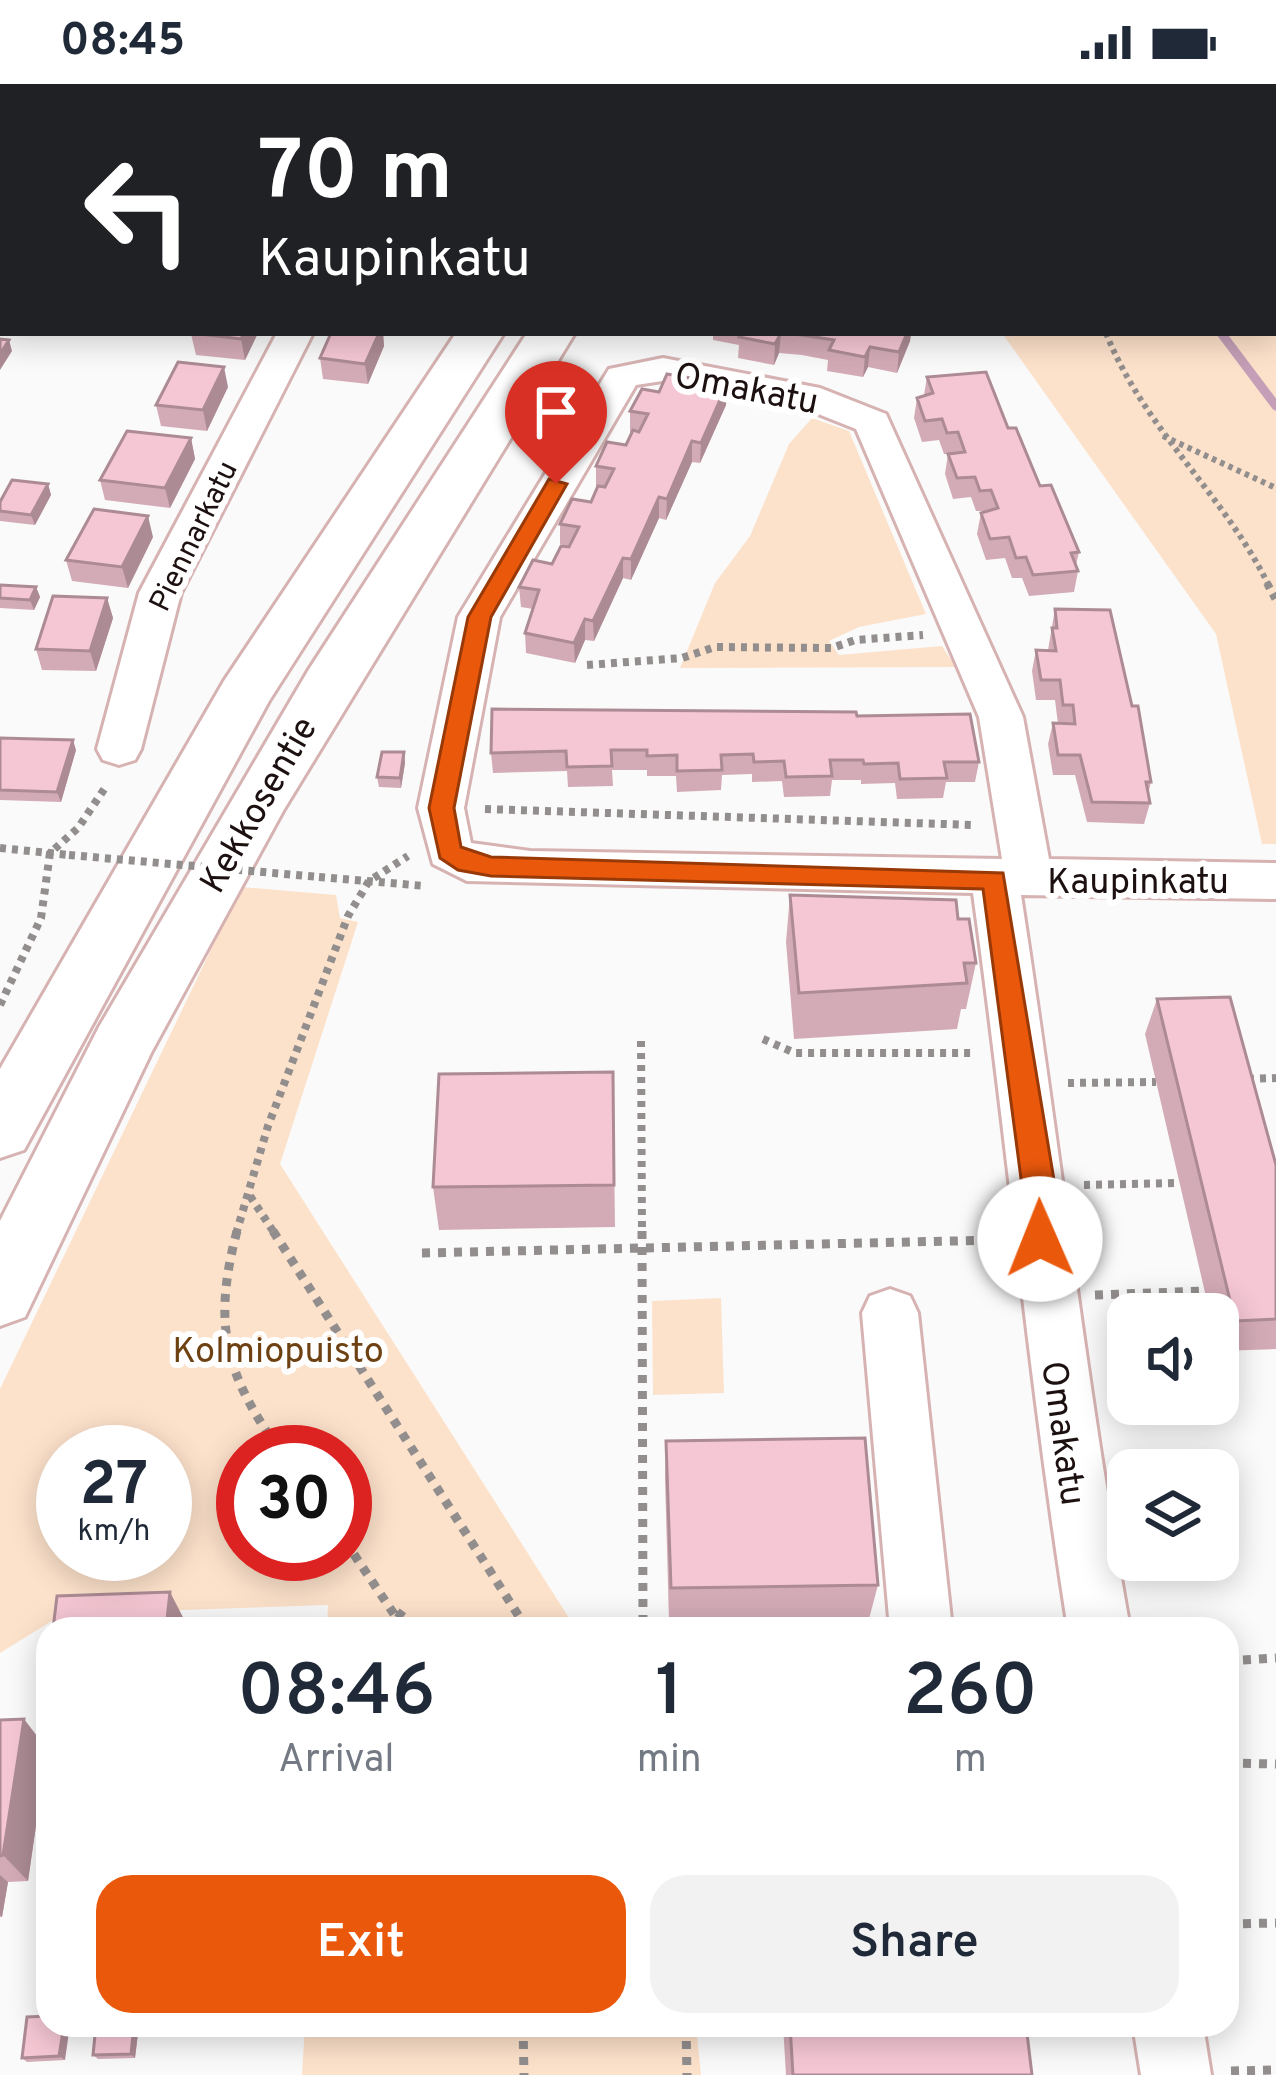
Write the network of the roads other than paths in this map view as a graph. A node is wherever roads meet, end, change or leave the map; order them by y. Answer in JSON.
{"nodes":[{"id":1,"x":293,"y":336,"type":"edge"},
{"id":2,"x":478,"y":336,"type":"edge"},
{"id":3,"x":549,"y":336,"type":"edge"},
{"id":4,"x":119,"y":749,"type":"road end"},
{"id":5,"x":491,"y":867,"type":"joint"},
{"id":6,"x":1012,"y":880,"type":"junction"},
{"id":7,"x":1276,"y":881,"type":"edge"},
{"id":8,"x":0,"y":1130,"type":"edge"},
{"id":9,"x":0,"y":1295,"type":"edge"},
{"id":10,"x":890,"y":1313,"type":"dead end"},
{"id":11,"x":920,"y":1617,"type":"edge"},
{"id":12,"x":1097,"y":1617,"type":"edge"},
{"id":13,"x":1170,"y":2037,"type":"edge"},
{"id":14,"x":1176,"y":2075,"type":"edge"}],
"edges":[{"from":1,"to":4,"type":"street","name":"Piennarkatu"},
{"from":2,"to":8,"type":"highway","name":"Kekkosentie"},
{"from":3,"to":9,"type":"highway","name":"Kekkosentie"},
{"from":5,"to":6,"type":"street","name":"Kaupinkatu"},
{"from":5,"to":6,"type":"street","name":"Omakatu"},
{"from":6,"to":7,"type":"street","name":"Kaupinkatu"},
{"from":6,"to":12,"type":"street","name":"Omakatu"},
{"from":10,"to":11,"type":"street"},
{"from":13,"to":14,"type":"street"}]}
